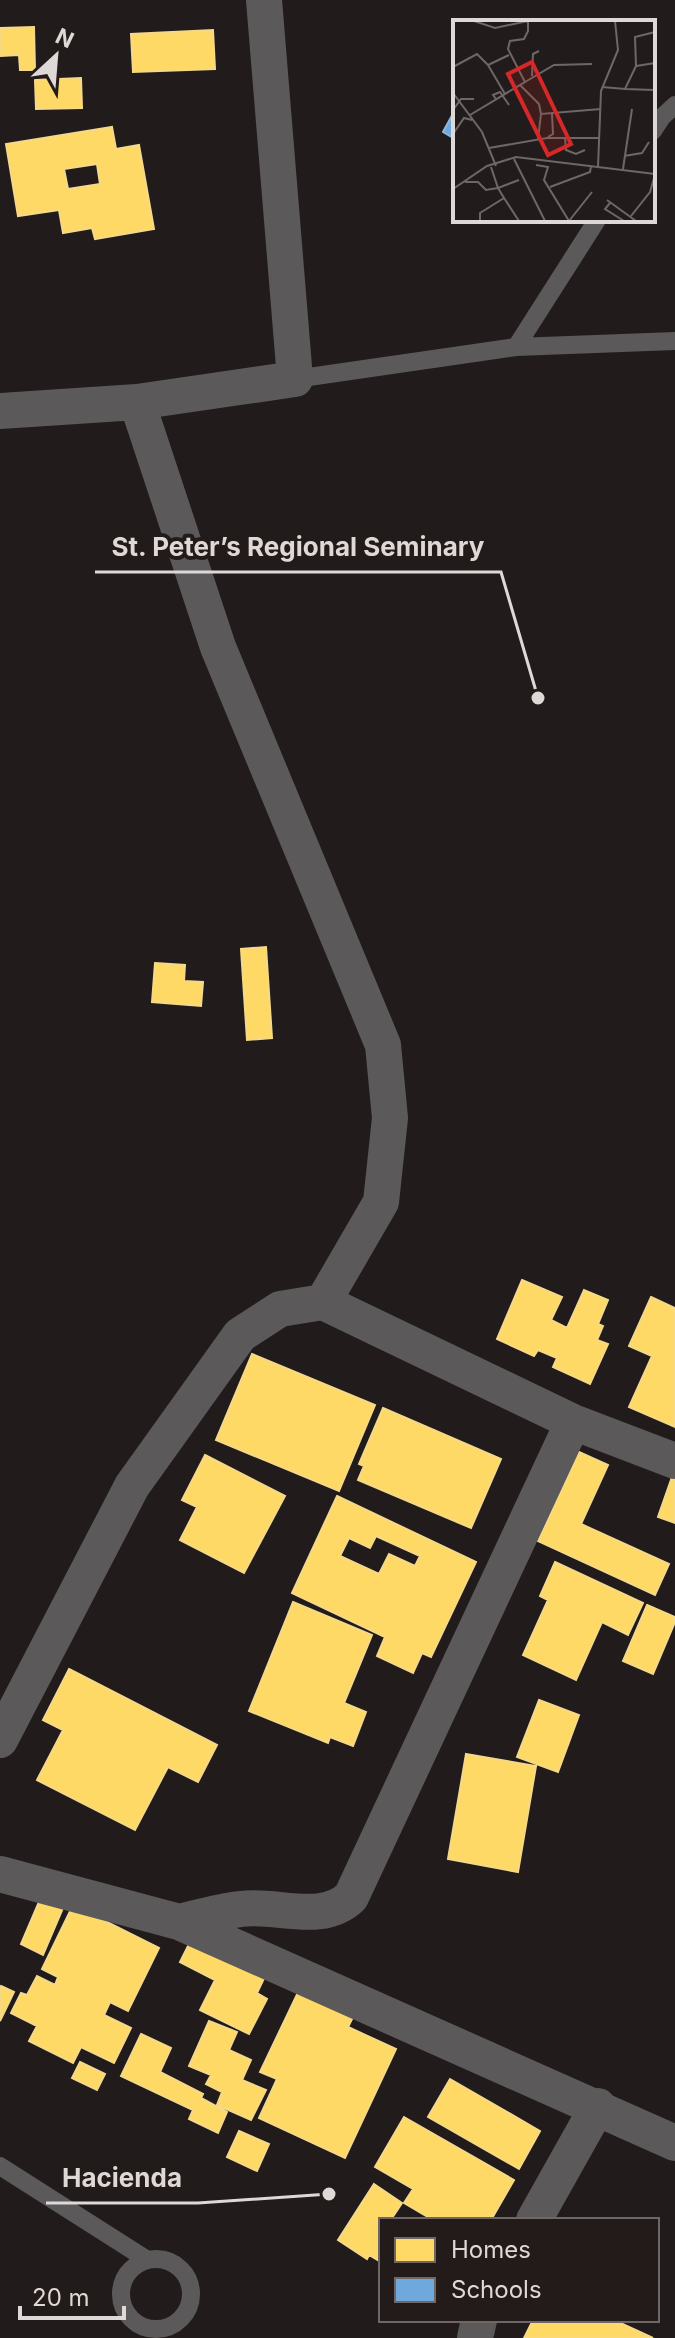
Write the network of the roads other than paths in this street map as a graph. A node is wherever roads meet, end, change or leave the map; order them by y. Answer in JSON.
{"nodes":[{"id":1,"x":264,"y":0,"type":"edge"},
{"id":2,"x":675,"y":105,"type":"edge"},
{"id":3,"x":655,"y":128,"type":"edge"},
{"id":4,"x":596,"y":222,"type":"edge"},
{"id":5,"x":675,"y":341,"type":"edge"},
{"id":6,"x":516,"y":347,"type":"junction"},
{"id":7,"x":295,"y":379,"type":"junction"},
{"id":8,"x":137,"y":402,"type":"junction"},
{"id":9,"x":0,"y":411,"type":"edge"},
{"id":10,"x":323,"y":1302,"type":"junction"},
{"id":11,"x":573,"y":1422,"type":"junction"},
{"id":12,"x":675,"y":1461,"type":"edge"},
{"id":13,"x":0,"y":1740,"type":"edge"},
{"id":14,"x":0,"y":1874,"type":"edge"},
{"id":15,"x":179,"y":1922,"type":"junction"},
{"id":16,"x":598,"y":2106,"type":"junction"},
{"id":17,"x":675,"y":2143,"type":"edge"},
{"id":18,"x":0,"y":2166,"type":"edge"},
{"id":19,"x":535,"y":2218,"type":"edge"},
{"id":20,"x":146,"y":2259,"type":"junction"},
{"id":21,"x":134,"y":2332,"type":"edge"}],
"edges":[{"from":1,"to":7,"type":"street"},
{"from":2,"to":3,"type":"lane"},
{"from":4,"to":6,"type":"lane"},
{"from":5,"to":6,"type":"lane"},
{"from":6,"to":7,"type":"lane"},
{"from":7,"to":8,"type":"street"},
{"from":8,"to":9,"type":"street"},
{"from":8,"to":10,"type":"street"},
{"from":10,"to":11,"type":"street"},
{"from":10,"to":13,"type":"street"},
{"from":11,"to":12,"type":"street"},
{"from":11,"to":15,"type":"street"},
{"from":14,"to":15,"type":"street"},
{"from":15,"to":16,"type":"street"},
{"from":16,"to":17,"type":"street"},
{"from":16,"to":19,"type":"street"},
{"from":18,"to":20,"type":"lane"},
{"from":20,"to":21,"type":"lane"},
{"from":20,"to":21,"type":"lane"}]}
